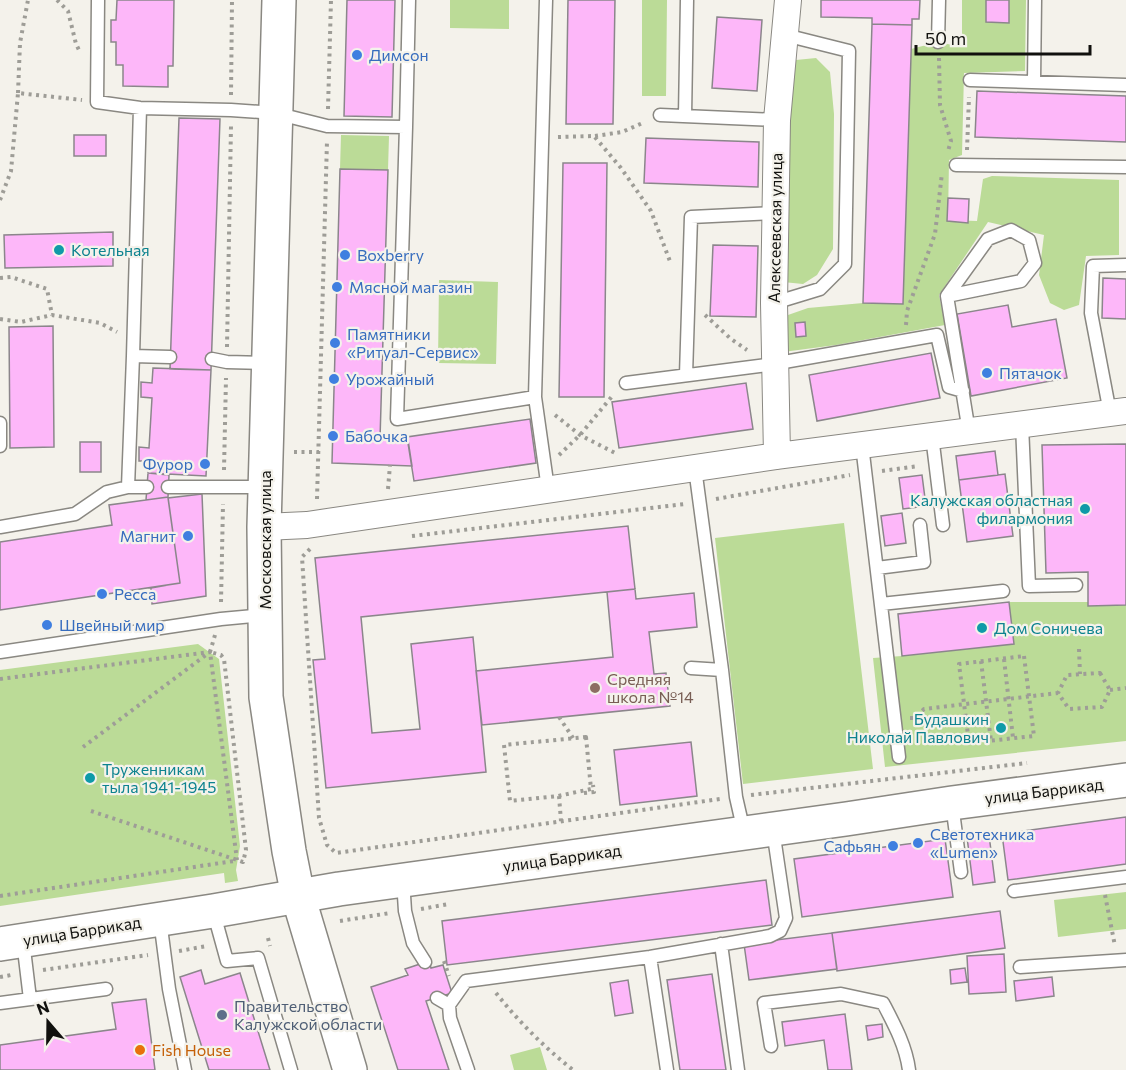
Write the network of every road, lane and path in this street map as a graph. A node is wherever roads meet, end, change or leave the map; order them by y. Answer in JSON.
{"nodes":[{"id":1,"x":28,"y":0,"type":"edge"},
{"id":2,"x":57,"y":0,"type":"edge"},
{"id":3,"x":98,"y":0,"type":"edge"},
{"id":4,"x":232,"y":0,"type":"edge"},
{"id":5,"x":279,"y":0,"type":"edge"},
{"id":6,"x":331,"y":0,"type":"edge"},
{"id":7,"x":409,"y":0,"type":"edge"},
{"id":8,"x":546,"y":0,"type":"edge"},
{"id":9,"x":687,"y":0,"type":"edge"},
{"id":10,"x":788,"y":0,"type":"edge"},
{"id":11,"x":939,"y":0,"type":"edge"},
{"id":12,"x":1035,"y":0,"type":"edge"},
{"id":13,"x":785,"y":35,"type":"junction"},
{"id":14,"x":938,"y":42,"type":"joint"},
{"id":15,"x":970,"y":80,"type":"joint"},
{"id":16,"x":1034,"y":82,"type":"junction"},
{"id":17,"x":97,"y":83,"type":"junction"},
{"id":18,"x":1126,"y":85,"type":"edge"},
{"id":19,"x":18,"y":93,"type":"junction"},
{"id":20,"x":97,"y":102,"type":"junction"},
{"id":21,"x":140,"y":108,"type":"junction"},
{"id":22,"x":231,"y":111,"type":"junction"},
{"id":23,"x":275,"y":113,"type":"junction"},
{"id":24,"x":660,"y":115,"type":"joint"},
{"id":25,"x":685,"y":116,"type":"junction"},
{"id":26,"x":777,"y":120,"type":"junction"},
{"id":27,"x":327,"y":126,"type":"junction"},
{"id":28,"x":406,"y":127,"type":"junction"},
{"id":29,"x":594,"y":136,"type":"junction"},
{"id":30,"x":542,"y":137,"type":"junction"},
{"id":31,"x":956,"y":163,"type":"junction"},
{"id":32,"x":1126,"y":167,"type":"edge"},
{"id":33,"x":943,"y":168,"type":"dead end"},
{"id":34,"x":0,"y":200,"type":"edge"},
{"id":35,"x":775,"y":213,"type":"junction"},
{"id":36,"x":1126,"y":265,"type":"edge"},
{"id":37,"x":0,"y":278,"type":"edge"},
{"id":38,"x":947,"y":296,"type":"junction"},
{"id":39,"x":688,"y":297,"type":"junction"},
{"id":40,"x":774,"y":303,"type":"junction"},
{"id":41,"x":52,"y":315,"type":"junction"},
{"id":42,"x":0,"y":319,"type":"edge"},
{"id":43,"x":906,"y":340,"type":"junction"},
{"id":44,"x":134,"y":341,"type":"junction"},
{"id":45,"x":134,"y":356,"type":"junction"},
{"id":46,"x":170,"y":357,"type":"dead end"},
{"id":47,"x":212,"y":359,"type":"dead end"},
{"id":48,"x":227,"y":362,"type":"junction"},
{"id":49,"x":268,"y":363,"type":"junction"},
{"id":50,"x":771,"y":364,"type":"junction"},
{"id":51,"x":686,"y":375,"type":"junction"},
{"id":52,"x":626,"y":383,"type":"joint"},
{"id":53,"x":963,"y":391,"type":"junction"},
{"id":54,"x":535,"y":397,"type":"junction"},
{"id":55,"x":1118,"y":412,"type":"edge"},
{"id":56,"x":0,"y":423,"type":"edge"},
{"id":57,"x":1022,"y":425,"type":"junction"},
{"id":58,"x":969,"y":432,"type":"junction"},
{"id":59,"x":580,"y":435,"type":"junction"},
{"id":60,"x":932,"y":436,"type":"junction"},
{"id":61,"x":862,"y":445,"type":"junction"},
{"id":62,"x":0,"y":446,"type":"edge"},
{"id":63,"x":293,"y":452,"type":"dead end"},
{"id":64,"x":319,"y":452,"type":"junction"},
{"id":65,"x":777,"y":456,"type":"junction"},
{"id":66,"x":625,"y":459,"type":"dead end"},
{"id":67,"x":935,"y":463,"type":"junction"},
{"id":68,"x":390,"y":465,"type":"dead end"},
{"id":69,"x":695,"y":468,"type":"junction"},
{"id":70,"x":865,"y":473,"type":"junction"},
{"id":71,"x":547,"y":479,"type":"junction"},
{"id":72,"x":128,"y":487,"type":"junction"},
{"id":73,"x":147,"y":487,"type":"dead end"},
{"id":74,"x":168,"y":487,"type":"dead end"},
{"id":75,"x":224,"y":487,"type":"junction"},
{"id":76,"x":265,"y":487,"type":"junction"},
{"id":77,"x":388,"y":493,"type":"dead end"},
{"id":78,"x":700,"y":502,"type":"junction"},
{"id":79,"x":307,"y":525,"type":"junction"},
{"id":80,"x":920,"y":525,"type":"dead end"},
{"id":81,"x":943,"y":525,"type":"dead end"},
{"id":82,"x":264,"y":526,"type":"junction"},
{"id":83,"x":0,"y":527,"type":"edge"},
{"id":84,"x":404,"y":537,"type":"dead end"},
{"id":85,"x":877,"y":568,"type":"junction"},
{"id":86,"x":1076,"y":585,"type":"dead end"},
{"id":87,"x":1003,"y":591,"type":"dead end"},
{"id":88,"x":881,"y":604,"type":"junction"},
{"id":89,"x":264,"y":615,"type":"junction"},
{"id":90,"x":221,"y":620,"type":"junction"},
{"id":91,"x":1079,"y":649,"type":"dead end"},
{"id":92,"x":0,"y":652,"type":"edge"},
{"id":93,"x":210,"y":652,"type":"junction"},
{"id":94,"x":1004,"y":659,"type":"junction"},
{"id":95,"x":981,"y":661,"type":"junction"},
{"id":96,"x":691,"y":668,"type":"dead end"},
{"id":97,"x":722,"y":670,"type":"junction"},
{"id":98,"x":1080,"y":674,"type":"junction"},
{"id":99,"x":0,"y":679,"type":"edge"},
{"id":100,"x":1126,"y":688,"type":"edge"},
{"id":101,"x":1110,"y":690,"type":"junction"},
{"id":102,"x":1058,"y":693,"type":"junction"},
{"id":103,"x":1029,"y":696,"type":"junction"},
{"id":104,"x":1008,"y":698,"type":"junction"},
{"id":105,"x":987,"y":701,"type":"junction"},
{"id":106,"x":964,"y":703,"type":"junction"},
{"id":107,"x":559,"y":717,"type":"dead end"},
{"id":108,"x":895,"y":720,"type":"junction"},
{"id":109,"x":572,"y":738,"type":"junction"},
{"id":110,"x":1013,"y":738,"type":"junction"},
{"id":111,"x":991,"y":741,"type":"junction"},
{"id":112,"x":83,"y":747,"type":"dead end"},
{"id":113,"x":899,"y":757,"type":"dead end"},
{"id":114,"x":1031,"y":762,"type":"dead end"},
{"id":115,"x":1126,"y":780,"type":"edge"},
{"id":116,"x":558,"y":796,"type":"junction"},
{"id":117,"x":736,"y":797,"type":"junction"},
{"id":118,"x":952,"y":803,"type":"junction"},
{"id":119,"x":91,"y":811,"type":"dead end"},
{"id":120,"x":561,"y":821,"type":"junction"},
{"id":121,"x":759,"y":831,"type":"junction"},
{"id":122,"x":237,"y":860,"type":"junction"},
{"id":123,"x":961,"y":872,"type":"dead end"},
{"id":124,"x":1126,"y":877,"type":"edge"},
{"id":125,"x":403,"y":880,"type":"junction"},
{"id":126,"x":1102,"y":880,"type":"junction"},
{"id":127,"x":1014,"y":891,"type":"dead end"},
{"id":128,"x":0,"y":896,"type":"edge"},
{"id":129,"x":298,"y":896,"type":"junction"},
{"id":130,"x":213,"y":911,"type":"junction"},
{"id":131,"x":160,"y":919,"type":"junction"},
{"id":132,"x":11,"y":942,"type":"edge"},
{"id":133,"x":222,"y":944,"type":"junction"},
{"id":134,"x":721,"y":944,"type":"junction"},
{"id":135,"x":165,"y":953,"type":"junction"},
{"id":136,"x":650,"y":957,"type":"junction"},
{"id":137,"x":1121,"y":960,"type":"edge"},
{"id":138,"x":425,"y":962,"type":"dead end"},
{"id":139,"x":1020,"y":967,"type":"dead end"},
{"id":140,"x":26,"y":973,"type":"junction"},
{"id":141,"x":0,"y":976,"type":"edge"},
{"id":142,"x":485,"y":978,"type":"junction"},
{"id":143,"x":106,"y":989,"type":"dead end"},
{"id":144,"x":437,"y":998,"type":"dead end"},
{"id":145,"x":30,"y":999,"type":"junction"},
{"id":146,"x":0,"y":1003,"type":"edge"},
{"id":147,"x":449,"y":1005,"type":"junction"},
{"id":148,"x":771,"y":1046,"type":"dead end"},
{"id":149,"x":185,"y":1070,"type":"edge"},
{"id":150,"x":291,"y":1070,"type":"edge"},
{"id":151,"x":350,"y":1070,"type":"edge"},
{"id":152,"x":468,"y":1070,"type":"edge"},
{"id":153,"x":573,"y":1070,"type":"edge"},
{"id":154,"x":667,"y":1070,"type":"edge"},
{"id":155,"x":738,"y":1070,"type":"edge"},
{"id":156,"x":909,"y":1070,"type":"edge"}],
"edges":[{"from":1,"to":19,"type":"path"},
{"from":2,"to":17,"type":"path"},
{"from":3,"to":17,"type":"lane"},
{"from":4,"to":22,"type":"path"},
{"from":5,"to":23,"type":"street","name":"Московская улица"},
{"from":6,"to":27,"type":"path"},
{"from":7,"to":28,"type":"lane"},
{"from":8,"to":30,"type":"lane"},
{"from":9,"to":25,"type":"lane"},
{"from":10,"to":13,"type":"street","name":"Алексеевская улица"},
{"from":11,"to":14,"type":"lane"},
{"from":12,"to":16,"type":"lane"},
{"from":13,"to":26,"type":"street","name":"Алексеевская улица"},
{"from":13,"to":40,"type":"lane"},
{"from":14,"to":31,"type":"path"},
{"from":15,"to":16,"type":"lane"},
{"from":15,"to":31,"type":"path"},
{"from":16,"to":18,"type":"lane"},
{"from":17,"to":20,"type":"lane"},
{"from":19,"to":20,"type":"path"},
{"from":19,"to":34,"type":"path"},
{"from":20,"to":21,"type":"lane"},
{"from":21,"to":22,"type":"lane"},
{"from":21,"to":44,"type":"lane"},
{"from":22,"to":23,"type":"lane"},
{"from":22,"to":48,"type":"path"},
{"from":23,"to":27,"type":"lane"},
{"from":23,"to":49,"type":"street","name":"Московская улица"},
{"from":24,"to":25,"type":"lane"},
{"from":24,"to":29,"type":"path"},
{"from":25,"to":26,"type":"lane"},
{"from":26,"to":35,"type":"street","name":"Алексеевская улица"},
{"from":27,"to":28,"type":"lane"},
{"from":27,"to":64,"type":"path"},
{"from":28,"to":54,"type":"lane"},
{"from":29,"to":30,"type":"path"},
{"from":29,"to":39,"type":"path"},
{"from":30,"to":54,"type":"lane"},
{"from":31,"to":32,"type":"lane"},
{"from":33,"to":43,"type":"path"},
{"from":35,"to":39,"type":"lane"},
{"from":35,"to":40,"type":"street","name":"Алексеевская улица"},
{"from":36,"to":55,"type":"lane"},
{"from":37,"to":41,"type":"path"},
{"from":38,"to":38,"type":"lane"},
{"from":38,"to":53,"type":"lane"},
{"from":39,"to":50,"type":"path"},
{"from":39,"to":51,"type":"lane"},
{"from":40,"to":50,"type":"street","name":"Алексеевская улица"},
{"from":41,"to":42,"type":"path"},
{"from":41,"to":44,"type":"path"},
{"from":43,"to":50,"type":"lane"},
{"from":43,"to":53,"type":"lane"},
{"from":44,"to":45,"type":"lane"},
{"from":45,"to":46,"type":"lane"},
{"from":45,"to":72,"type":"lane"},
{"from":47,"to":48,"type":"lane"},
{"from":48,"to":49,"type":"lane"},
{"from":48,"to":75,"type":"path"},
{"from":49,"to":76,"type":"street","name":"Московская улица"},
{"from":50,"to":51,"type":"lane"},
{"from":50,"to":65,"type":"street","name":"Алексеевская улица"},
{"from":51,"to":52,"type":"lane"},
{"from":52,"to":59,"type":"path"},
{"from":53,"to":58,"type":"lane"},
{"from":54,"to":59,"type":"path"},
{"from":54,"to":71,"type":"lane"},
{"from":55,"to":57,"type":"street"},
{"from":56,"to":62,"type":"lane"},
{"from":57,"to":58,"type":"street"},
{"from":57,"to":86,"type":"lane"},
{"from":58,"to":60,"type":"street"},
{"from":59,"to":66,"type":"path"},
{"from":59,"to":71,"type":"path"},
{"from":60,"to":61,"type":"street"},
{"from":60,"to":67,"type":"lane"},
{"from":61,"to":65,"type":"street"},
{"from":61,"to":70,"type":"lane"},
{"from":63,"to":64,"type":"path"},
{"from":64,"to":79,"type":"path"},
{"from":65,"to":69,"type":"street"},
{"from":67,"to":70,"type":"path"},
{"from":67,"to":81,"type":"lane"},
{"from":68,"to":77,"type":"path"},
{"from":69,"to":71,"type":"street"},
{"from":69,"to":78,"type":"lane"},
{"from":70,"to":78,"type":"path"},
{"from":70,"to":85,"type":"lane"},
{"from":71,"to":79,"type":"street"},
{"from":72,"to":73,"type":"lane"},
{"from":72,"to":83,"type":"lane"},
{"from":74,"to":75,"type":"lane"},
{"from":75,"to":76,"type":"lane"},
{"from":75,"to":90,"type":"path"},
{"from":76,"to":82,"type":"street","name":"Московская улица"},
{"from":78,"to":84,"type":"path"},
{"from":78,"to":97,"type":"lane"},
{"from":79,"to":82,"type":"street"},
{"from":79,"to":120,"type":"path"},
{"from":80,"to":85,"type":"lane"},
{"from":82,"to":89,"type":"street","name":"Московская улица"},
{"from":85,"to":88,"type":"lane"},
{"from":87,"to":88,"type":"lane"},
{"from":88,"to":108,"type":"lane"},
{"from":89,"to":90,"type":"lane"},
{"from":89,"to":129,"type":"street","name":"Московская улица"},
{"from":90,"to":92,"type":"lane"},
{"from":90,"to":93,"type":"path"},
{"from":91,"to":98,"type":"path"},
{"from":93,"to":99,"type":"path"},
{"from":93,"to":112,"type":"path"},
{"from":93,"to":122,"type":"path"},
{"from":93,"to":122,"type":"path"},
{"from":94,"to":95,"type":"path"},
{"from":94,"to":103,"type":"path"},
{"from":94,"to":104,"type":"path"},
{"from":95,"to":105,"type":"path"},
{"from":95,"to":106,"type":"path"},
{"from":96,"to":97,"type":"lane"},
{"from":97,"to":117,"type":"lane"},
{"from":98,"to":101,"type":"path"},
{"from":98,"to":102,"type":"path"},
{"from":100,"to":101,"type":"path"},
{"from":101,"to":102,"type":"path"},
{"from":102,"to":103,"type":"path"},
{"from":103,"to":104,"type":"path"},
{"from":103,"to":110,"type":"path"},
{"from":104,"to":105,"type":"path"},
{"from":104,"to":110,"type":"path"},
{"from":105,"to":106,"type":"path"},
{"from":105,"to":111,"type":"path"},
{"from":106,"to":108,"type":"path"},
{"from":106,"to":111,"type":"path"},
{"from":107,"to":109,"type":"path"},
{"from":108,"to":113,"type":"lane"},
{"from":109,"to":116,"type":"path"},
{"from":109,"to":116,"type":"path"},
{"from":110,"to":111,"type":"path"},
{"from":114,"to":117,"type":"path"},
{"from":115,"to":118,"type":"street","name":"улица Баррикад"},
{"from":116,"to":120,"type":"path"},
{"from":117,"to":120,"type":"path"},
{"from":117,"to":121,"type":"lane"},
{"from":118,"to":121,"type":"street","name":"улица Баррикад"},
{"from":118,"to":123,"type":"lane"},
{"from":119,"to":122,"type":"path"},
{"from":121,"to":125,"type":"street","name":"улица Баррикад"},
{"from":121,"to":134,"type":"lane"},
{"from":122,"to":128,"type":"path"},
{"from":124,"to":126,"type":"lane"},
{"from":125,"to":129,"type":"street","name":"улица Баррикад"},
{"from":125,"to":138,"type":"lane"},
{"from":126,"to":127,"type":"lane"},
{"from":126,"to":137,"type":"path"},
{"from":129,"to":130,"type":"street","name":"улица Баррикад"},
{"from":129,"to":151,"type":"street","name":"Московская улица"},
{"from":130,"to":131,"type":"street","name":"улица Баррикад"},
{"from":130,"to":133,"type":"lane"},
{"from":131,"to":132,"type":"street","name":"улица Баррикад"},
{"from":131,"to":135,"type":"lane"},
{"from":132,"to":140,"type":"lane"},
{"from":133,"to":135,"type":"path"},
{"from":133,"to":150,"type":"lane"},
{"from":134,"to":136,"type":"lane"},
{"from":134,"to":155,"type":"lane"},
{"from":135,"to":140,"type":"path"},
{"from":135,"to":149,"type":"lane"},
{"from":136,"to":142,"type":"lane"},
{"from":136,"to":154,"type":"lane"},
{"from":137,"to":139,"type":"lane"},
{"from":140,"to":141,"type":"path"},
{"from":140,"to":145,"type":"lane"},
{"from":142,"to":147,"type":"lane"},
{"from":142,"to":153,"type":"path"},
{"from":143,"to":145,"type":"lane"},
{"from":144,"to":147,"type":"lane"},
{"from":145,"to":146,"type":"lane"},
{"from":147,"to":152,"type":"lane"},
{"from":148,"to":156,"type":"lane"}]}
